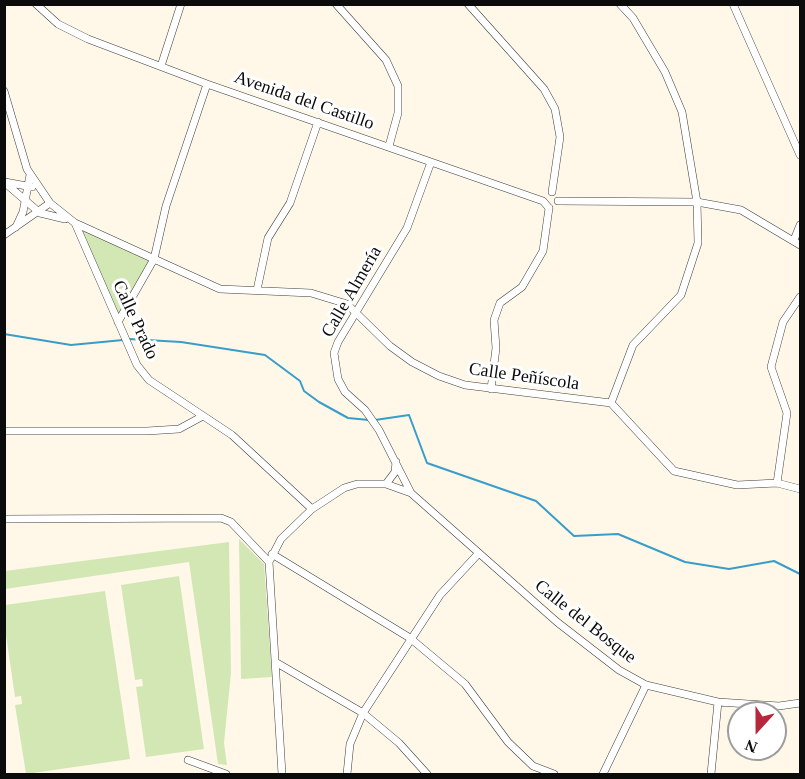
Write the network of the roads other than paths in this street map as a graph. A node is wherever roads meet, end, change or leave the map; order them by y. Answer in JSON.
{"nodes":[{"id":1,"x":36,"y":4,"type":"edge"},
{"id":2,"x":181,"y":4,"type":"edge"},
{"id":3,"x":336,"y":4,"type":"edge"},
{"id":4,"x":468,"y":4,"type":"edge"},
{"id":5,"x":620,"y":4,"type":"edge"},
{"id":6,"x":732,"y":4,"type":"edge"},
{"id":7,"x":161,"y":66,"type":"junction"},
{"id":8,"x":207,"y":84,"type":"junction"},
{"id":9,"x":4,"y":91,"type":"edge"},
{"id":10,"x":318,"y":122,"type":"junction"},
{"id":11,"x":389,"y":146,"type":"junction"},
{"id":12,"x":801,"y":155,"type":"edge"},
{"id":13,"x":431,"y":162,"type":"junction"},
{"id":14,"x":30,"y":174,"type":"junction"},
{"id":15,"x":5,"y":182,"type":"edge"},
{"id":16,"x":28,"y":186,"type":"junction"},
{"id":17,"x":39,"y":189,"type":"junction"},
{"id":18,"x":552,"y":192,"type":"junction"},
{"id":19,"x":26,"y":200,"type":"junction"},
{"id":20,"x":543,"y":201,"type":"junction"},
{"id":21,"x":558,"y":201,"type":"junction"},
{"id":22,"x":697,"y":202,"type":"junction"},
{"id":23,"x":50,"y":203,"type":"junction"},
{"id":24,"x":549,"y":208,"type":"junction"},
{"id":25,"x":40,"y":213,"type":"junction"},
{"id":26,"x":72,"y":221,"type":"junction"},
{"id":27,"x":801,"y":225,"type":"edge"},
{"id":28,"x":16,"y":227,"type":"junction"},
{"id":29,"x":4,"y":235,"type":"edge"},
{"id":30,"x":794,"y":240,"type":"junction"},
{"id":31,"x":801,"y":245,"type":"edge"},
{"id":32,"x":154,"y":259,"type":"junction"},
{"id":33,"x":257,"y":290,"type":"junction"},
{"id":34,"x":801,"y":297,"type":"edge"},
{"id":35,"x":356,"y":312,"type":"junction"},
{"id":36,"x":118,"y":322,"type":"junction"},
{"id":37,"x":491,"y":389,"type":"junction"},
{"id":38,"x":611,"y":403,"type":"junction"},
{"id":39,"x":203,"y":416,"type":"junction"},
{"id":40,"x":4,"y":432,"type":"edge"},
{"id":41,"x":396,"y":459,"type":"junction"},
{"id":42,"x":404,"y":477,"type":"junction"},
{"id":43,"x":393,"y":483,"type":"junction"},
{"id":44,"x":777,"y":483,"type":"junction"},
{"id":45,"x":801,"y":489,"type":"edge"},
{"id":46,"x":411,"y":493,"type":"junction"},
{"id":47,"x":312,"y":509,"type":"junction"},
{"id":48,"x":4,"y":519,"type":"edge"},
{"id":49,"x":272,"y":554,"type":"junction"},
{"id":50,"x":478,"y":554,"type":"junction"},
{"id":51,"x":269,"y":562,"type":"junction"},
{"id":52,"x":410,"y":638,"type":"junction"},
{"id":53,"x":277,"y":663,"type":"junction"},
{"id":54,"x":646,"y":685,"type":"junction"},
{"id":55,"x":718,"y":702,"type":"junction"},
{"id":56,"x":801,"y":703,"type":"edge"},
{"id":57,"x":363,"y":713,"type":"junction"},
{"id":58,"x":188,"y":760,"type":"dead end"},
{"id":59,"x":226,"y":774,"type":"edge"},
{"id":60,"x":282,"y":774,"type":"edge"},
{"id":61,"x":347,"y":774,"type":"edge"},
{"id":62,"x":427,"y":774,"type":"edge"},
{"id":63,"x":554,"y":774,"type":"edge"},
{"id":64,"x":603,"y":774,"type":"edge"},
{"id":65,"x":711,"y":774,"type":"edge"}],
"edges":[{"from":1,"to":7,"type":"street","name":"Avenida del Castillo"},
{"from":2,"to":7,"type":"street"},
{"from":3,"to":11,"type":"street"},
{"from":4,"to":18,"type":"street"},
{"from":5,"to":22,"type":"street"},
{"from":6,"to":12,"type":"street"},
{"from":7,"to":8,"type":"street","name":"Avenida del Castillo"},
{"from":8,"to":10,"type":"street","name":"Avenida del Castillo"},
{"from":8,"to":32,"type":"street"},
{"from":9,"to":14,"type":"street","name":"Calle Prado"},
{"from":10,"to":11,"type":"street","name":"Avenida del Castillo"},
{"from":10,"to":33,"type":"street"},
{"from":11,"to":13,"type":"street","name":"Avenida del Castillo"},
{"from":13,"to":20,"type":"street","name":"Avenida del Castillo"},
{"from":13,"to":35,"type":"street","name":"Calle Almería"},
{"from":14,"to":16,"type":"street"},
{"from":14,"to":17,"type":"street","name":"Calle Prado"},
{"from":15,"to":16,"type":"street"},
{"from":15,"to":19,"type":"street"},
{"from":16,"to":17,"type":"street"},
{"from":16,"to":19,"type":"street"},
{"from":17,"to":23,"type":"street","name":"Calle Prado"},
{"from":18,"to":20,"type":"street"},
{"from":18,"to":21,"type":"street"},
{"from":19,"to":25,"type":"street"},
{"from":19,"to":28,"type":"street"},
{"from":20,"to":24,"type":"street"},
{"from":21,"to":22,"type":"street"},
{"from":21,"to":24,"type":"street"},
{"from":22,"to":30,"type":"street"},
{"from":22,"to":38,"type":"street"},
{"from":23,"to":25,"type":"street"},
{"from":23,"to":26,"type":"street","name":"Calle Prado"},
{"from":24,"to":37,"type":"street"},
{"from":25,"to":26,"type":"street"},
{"from":25,"to":28,"type":"street"},
{"from":26,"to":32,"type":"street","name":"Calle Peñíscola"},
{"from":26,"to":36,"type":"street","name":"Calle Prado"},
{"from":27,"to":30,"type":"street"},
{"from":28,"to":29,"type":"street"},
{"from":30,"to":31,"type":"street"},
{"from":32,"to":33,"type":"street","name":"Calle Peñíscola"},
{"from":32,"to":36,"type":"street"},
{"from":33,"to":35,"type":"street","name":"Calle Peñíscola"},
{"from":34,"to":44,"type":"street"},
{"from":35,"to":37,"type":"street","name":"Calle Peñíscola"},
{"from":35,"to":41,"type":"street","name":"Calle Almería"},
{"from":36,"to":39,"type":"street","name":"Calle Prado"},
{"from":37,"to":38,"type":"street","name":"Calle Peñíscola"},
{"from":38,"to":44,"type":"street"},
{"from":39,"to":40,"type":"street"},
{"from":39,"to":47,"type":"street","name":"Calle Prado"},
{"from":41,"to":42,"type":"street","name":"Calle Almería"},
{"from":41,"to":43,"type":"street"},
{"from":42,"to":43,"type":"street"},
{"from":42,"to":43,"type":"street"},
{"from":42,"to":46,"type":"street","name":"Calle Almería"},
{"from":43,"to":46,"type":"street","name":"Calle del Bosque"},
{"from":43,"to":47,"type":"street","name":"Calle del Bosque"},
{"from":44,"to":45,"type":"street"},
{"from":46,"to":50,"type":"street","name":"Calle del Bosque"},
{"from":47,"to":49,"type":"street","name":"Calle del Bosque"},
{"from":48,"to":51,"type":"street"},
{"from":49,"to":51,"type":"street","name":"Calle del Bosque"},
{"from":49,"to":52,"type":"street"},
{"from":50,"to":52,"type":"street"},
{"from":50,"to":54,"type":"street","name":"Calle del Bosque"},
{"from":51,"to":53,"type":"street"},
{"from":52,"to":57,"type":"street"},
{"from":52,"to":63,"type":"street"},
{"from":53,"to":57,"type":"street"},
{"from":53,"to":60,"type":"street"},
{"from":54,"to":55,"type":"street","name":"Calle del Bosque"},
{"from":54,"to":64,"type":"street"},
{"from":55,"to":56,"type":"street","name":"Calle del Bosque"},
{"from":55,"to":65,"type":"street"},
{"from":57,"to":61,"type":"street"},
{"from":57,"to":62,"type":"street"},
{"from":58,"to":59,"type":"street"}]}
